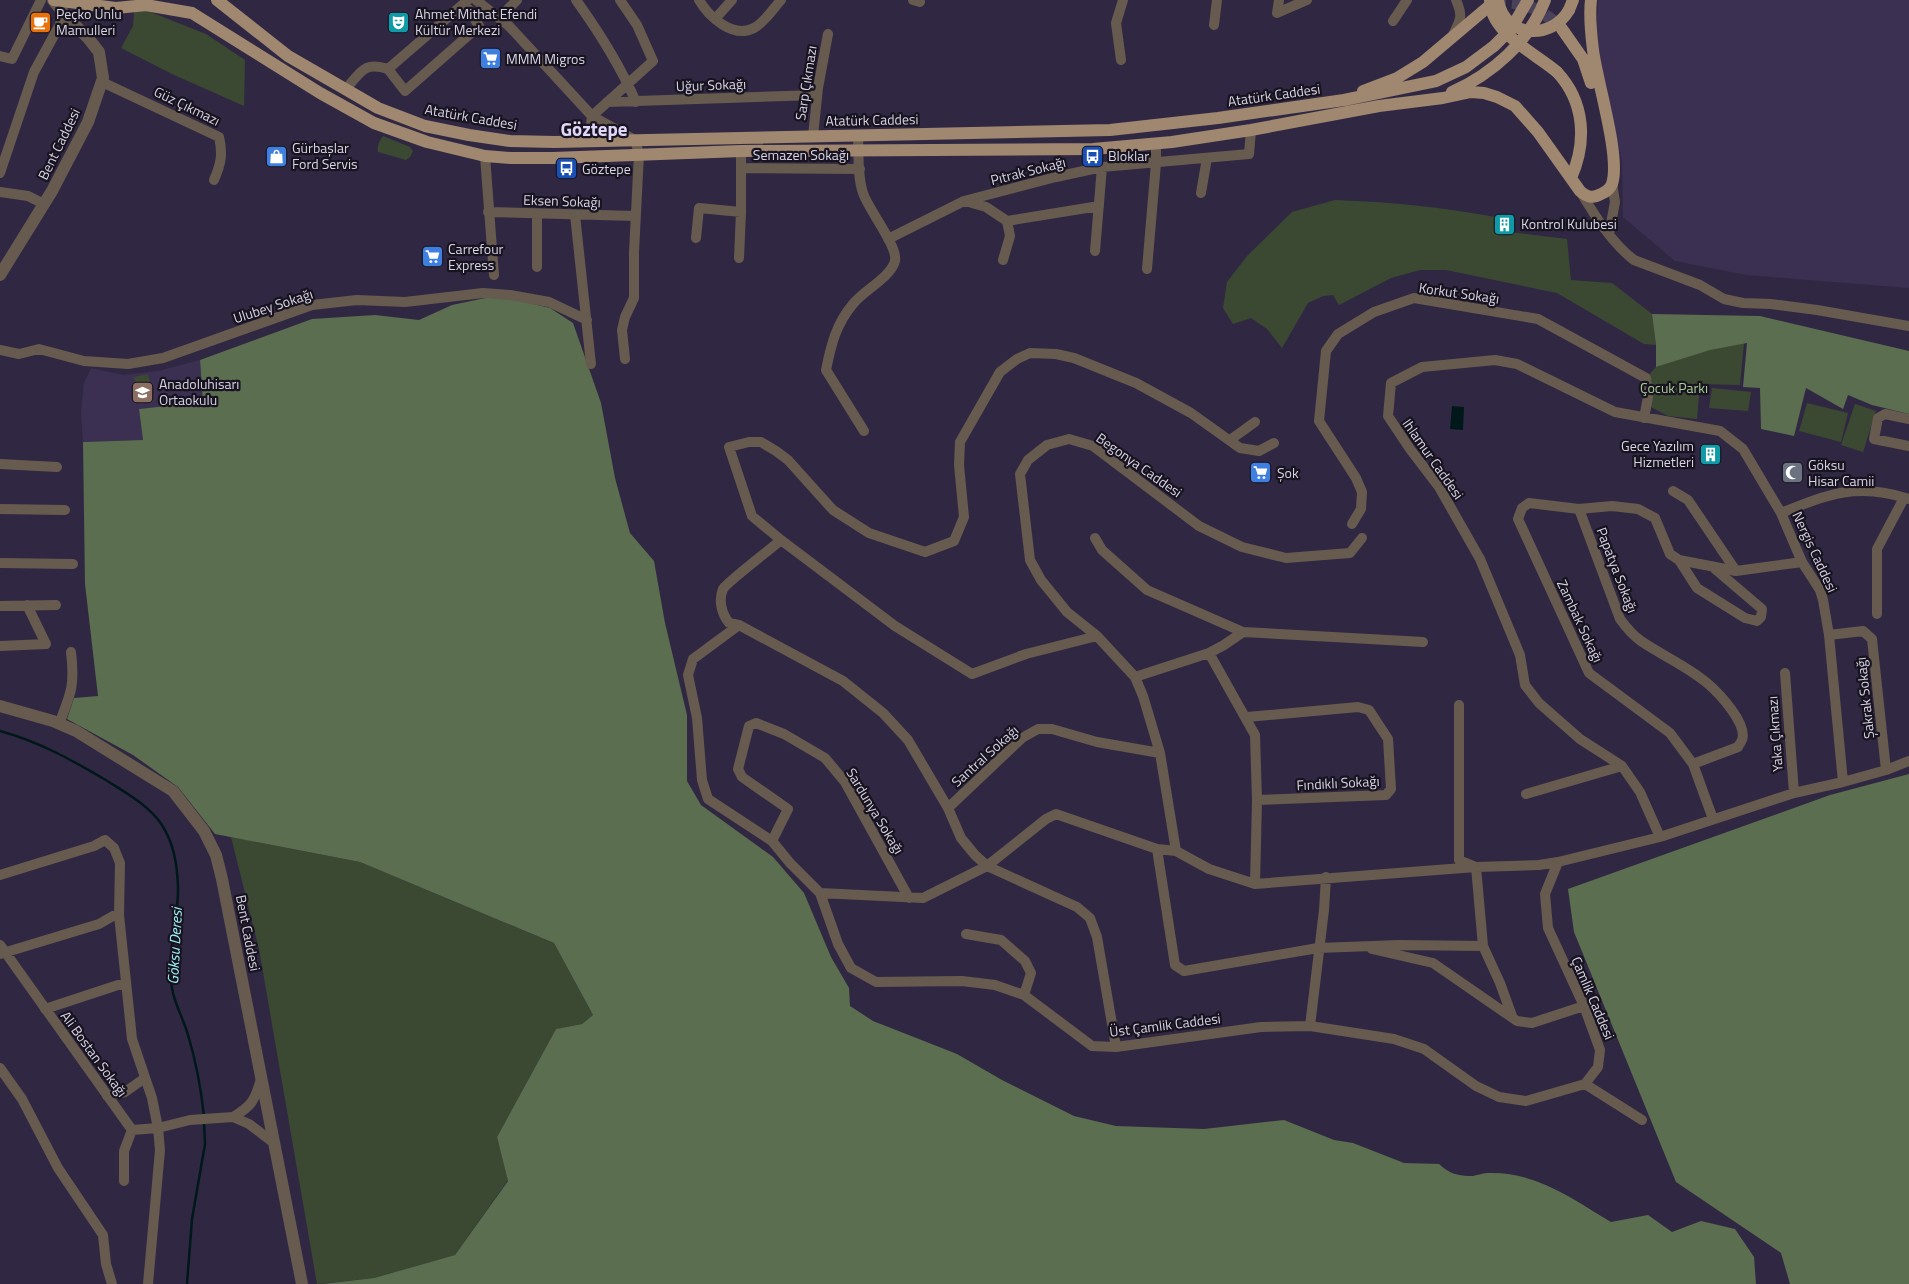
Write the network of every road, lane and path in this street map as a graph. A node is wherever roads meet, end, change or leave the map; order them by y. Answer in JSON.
{"nodes":[{"id":1,"x":41,"y":0,"type":"edge"},
{"id":2,"x":54,"y":0,"type":"edge"},
{"id":3,"x":217,"y":0,"type":"edge"},
{"id":4,"x":476,"y":0,"type":"edge"},
{"id":5,"x":517,"y":0,"type":"edge"},
{"id":6,"x":576,"y":0,"type":"edge"},
{"id":7,"x":620,"y":0,"type":"edge"},
{"id":8,"x":699,"y":0,"type":"edge"},
{"id":9,"x":732,"y":0,"type":"edge"},
{"id":10,"x":781,"y":0,"type":"edge"},
{"id":11,"x":1123,"y":0,"type":"edge"},
{"id":12,"x":1217,"y":0,"type":"edge"},
{"id":13,"x":1279,"y":0,"type":"edge"},
{"id":14,"x":1308,"y":0,"type":"edge"},
{"id":15,"x":1407,"y":0,"type":"edge"},
{"id":16,"x":1528,"y":0,"type":"edge"},
{"id":17,"x":1546,"y":0,"type":"edge"},
{"id":18,"x":1592,"y":0,"type":"edge"},
{"id":19,"x":149,"y":2,"type":"edge"},
{"id":20,"x":466,"y":2,"type":"edge"},
{"id":21,"x":1493,"y":2,"type":"edge"},
{"id":22,"x":1458,"y":4,"type":"edge"},
{"id":23,"x":1571,"y":5,"type":"edge"},
{"id":24,"x":191,"y":6,"type":"edge"},
{"id":25,"x":65,"y":15,"type":"junction"},
{"id":26,"x":499,"y":18,"type":"junction"},
{"id":27,"x":715,"y":19,"type":"junction"},
{"id":28,"x":1393,"y":20,"type":"dead end"},
{"id":29,"x":1214,"y":25,"type":"dead end"},
{"id":30,"x":1562,"y":29,"type":"tunnel mouth"},
{"id":31,"x":828,"y":34,"type":"dead end"},
{"id":32,"x":1452,"y":38,"type":"junction"},
{"id":33,"x":0,"y":56,"type":"edge"},
{"id":34,"x":1121,"y":60,"type":"dead end"},
{"id":35,"x":388,"y":69,"type":"junction"},
{"id":36,"x":102,"y":82,"type":"junction"},
{"id":37,"x":628,"y":84,"type":"junction"},
{"id":38,"x":346,"y":89,"type":"junction"},
{"id":39,"x":817,"y":95,"type":"junction"},
{"id":40,"x":1344,"y":100,"type":"junction"},
{"id":41,"x":1425,"y":100,"type":"junction"},
{"id":42,"x":607,"y":102,"type":"junction"},
{"id":43,"x":636,"y":102,"type":"junction"},
{"id":44,"x":592,"y":116,"type":"junction"},
{"id":45,"x":1250,"y":130,"type":"junction"},
{"id":46,"x":812,"y":136,"type":"junction"},
{"id":47,"x":858,"y":136,"type":"junction"},
{"id":48,"x":635,"y":140,"type":"junction"},
{"id":49,"x":589,"y":141,"type":"junction"},
{"id":50,"x":1156,"y":144,"type":"junction"},
{"id":51,"x":859,"y":150,"type":"junction"},
{"id":52,"x":741,"y":151,"type":"junction"},
{"id":53,"x":639,"y":154,"type":"junction"},
{"id":54,"x":485,"y":156,"type":"junction"},
{"id":55,"x":1207,"y":158,"type":"junction"},
{"id":56,"x":1156,"y":163,"type":"junction"},
{"id":57,"x":1102,"y":167,"type":"junction"},
{"id":58,"x":741,"y":168,"type":"junction"},
{"id":59,"x":860,"y":169,"type":"junction"},
{"id":60,"x":0,"y":173,"type":"edge"},
{"id":61,"x":1571,"y":178,"type":"junction"},
{"id":62,"x":214,"y":180,"type":"dead end"},
{"id":63,"x":1612,"y":183,"type":"junction"},
{"id":64,"x":0,"y":192,"type":"edge"},
{"id":65,"x":1580,"y":192,"type":"junction"},
{"id":66,"x":1201,"y":193,"type":"dead end"},
{"id":67,"x":964,"y":201,"type":"junction"},
{"id":68,"x":44,"y":204,"type":"junction"},
{"id":69,"x":1099,"y":206,"type":"junction"},
{"id":70,"x":488,"y":212,"type":"junction"},
{"id":71,"x":741,"y":212,"type":"junction"},
{"id":72,"x":537,"y":214,"type":"junction"},
{"id":73,"x":575,"y":215,"type":"junction"},
{"id":74,"x":636,"y":216,"type":"junction"},
{"id":75,"x":1007,"y":221,"type":"junction"},
{"id":76,"x":1610,"y":234,"type":"junction"},
{"id":77,"x":696,"y":238,"type":"dead end"},
{"id":78,"x":888,"y":239,"type":"junction"},
{"id":79,"x":1095,"y":250,"type":"dead end"},
{"id":80,"x":739,"y":258,"type":"dead end"},
{"id":81,"x":1003,"y":260,"type":"dead end"},
{"id":82,"x":538,"y":267,"type":"dead end"},
{"id":83,"x":1148,"y":270,"type":"dead end"},
{"id":84,"x":0,"y":275,"type":"edge"},
{"id":85,"x":494,"y":275,"type":"dead end"},
{"id":86,"x":587,"y":320,"type":"junction"},
{"id":87,"x":1909,"y":326,"type":"edge"},
{"id":88,"x":0,"y":350,"type":"edge"},
{"id":89,"x":625,"y":359,"type":"dead end"},
{"id":90,"x":591,"y":364,"type":"dead end"},
{"id":91,"x":1644,"y":418,"type":"junction"},
{"id":92,"x":1909,"y":419,"type":"edge"},
{"id":93,"x":1255,"y":422,"type":"dead end"},
{"id":94,"x":864,"y":431,"type":"dead end"},
{"id":95,"x":1230,"y":440,"type":"junction"},
{"id":96,"x":1274,"y":443,"type":"dead end"},
{"id":97,"x":1909,"y":446,"type":"edge"},
{"id":98,"x":0,"y":464,"type":"edge"},
{"id":99,"x":57,"y":467,"type":"dead end"},
{"id":100,"x":1673,"y":491,"type":"dead end"},
{"id":101,"x":1907,"y":499,"type":"edge"},
{"id":102,"x":0,"y":509,"type":"edge"},
{"id":103,"x":1579,"y":509,"type":"junction"},
{"id":104,"x":65,"y":510,"type":"dead end"},
{"id":105,"x":1781,"y":513,"type":"junction"},
{"id":106,"x":1352,"y":524,"type":"dead end"},
{"id":107,"x":1095,"y":538,"type":"dead end"},
{"id":108,"x":1362,"y":538,"type":"dead end"},
{"id":109,"x":781,"y":540,"type":"junction"},
{"id":110,"x":1679,"y":560,"type":"junction"},
{"id":111,"x":1802,"y":562,"type":"junction"},
{"id":112,"x":0,"y":563,"type":"edge"},
{"id":113,"x":73,"y":564,"type":"dead end"},
{"id":114,"x":1714,"y":567,"type":"junction"},
{"id":115,"x":1736,"y":571,"type":"junction"},
{"id":116,"x":27,"y":605,"type":"junction"},
{"id":117,"x":56,"y":605,"type":"dead end"},
{"id":118,"x":0,"y":606,"type":"edge"},
{"id":119,"x":1877,"y":614,"type":"dead end"},
{"id":120,"x":739,"y":625,"type":"junction"},
{"id":121,"x":1243,"y":632,"type":"junction"},
{"id":122,"x":1829,"y":635,"type":"junction"},
{"id":123,"x":1097,"y":636,"type":"junction"},
{"id":124,"x":1423,"y":642,"type":"dead end"},
{"id":125,"x":0,"y":646,"type":"edge"},
{"id":126,"x":71,"y":652,"type":"dead end"},
{"id":127,"x":1209,"y":653,"type":"junction"},
{"id":128,"x":1784,"y":673,"type":"dead end"},
{"id":129,"x":1135,"y":677,"type":"junction"},
{"id":130,"x":1459,"y":704,"type":"dead end"},
{"id":131,"x":0,"y":706,"type":"edge"},
{"id":132,"x":1247,"y":717,"type":"junction"},
{"id":133,"x":58,"y":724,"type":"junction"},
{"id":134,"x":1160,"y":753,"type":"junction"},
{"id":135,"x":1909,"y":761,"type":"edge"},
{"id":136,"x":1693,"y":764,"type":"junction"},
{"id":137,"x":1622,"y":766,"type":"junction"},
{"id":138,"x":1886,"y":770,"type":"junction"},
{"id":139,"x":1844,"y":782,"type":"junction"},
{"id":140,"x":1794,"y":793,"type":"junction"},
{"id":141,"x":1526,"y":794,"type":"dead end"},
{"id":142,"x":1257,"y":800,"type":"junction"},
{"id":143,"x":948,"y":808,"type":"junction"},
{"id":144,"x":1713,"y":819,"type":"junction"},
{"id":145,"x":1660,"y":837,"type":"junction"},
{"id":146,"x":772,"y":841,"type":"junction"},
{"id":147,"x":1157,"y":849,"type":"junction"},
{"id":148,"x":1176,"y":851,"type":"junction"},
{"id":149,"x":1558,"y":862,"type":"junction"},
{"id":150,"x":987,"y":866,"type":"junction"},
{"id":151,"x":1539,"y":866,"type":"junction"},
{"id":152,"x":1476,"y":867,"type":"junction"},
{"id":153,"x":1553,"y":874,"type":"junction"},
{"id":154,"x":0,"y":875,"type":"edge"},
{"id":155,"x":1326,"y":877,"type":"junction"},
{"id":156,"x":1255,"y":884,"type":"junction"},
{"id":157,"x":820,"y":893,"type":"junction"},
{"id":158,"x":909,"y":898,"type":"junction"},
{"id":159,"x":119,"y":915,"type":"junction"},
{"id":160,"x":966,"y":934,"type":"dead end"},
{"id":161,"x":1355,"y":946,"type":"junction"},
{"id":162,"x":1483,"y":946,"type":"junction"},
{"id":163,"x":1318,"y":948,"type":"junction"},
{"id":164,"x":2,"y":950,"type":"edge"},
{"id":165,"x":126,"y":985,"type":"junction"},
{"id":166,"x":1024,"y":995,"type":"junction"},
{"id":167,"x":1584,"y":1006,"type":"junction"},
{"id":168,"x":45,"y":1009,"type":"junction"},
{"id":169,"x":1512,"y":1016,"type":"junction"},
{"id":170,"x":1310,"y":1026,"type":"junction"},
{"id":171,"x":1116,"y":1047,"type":"junction"},
{"id":172,"x":0,"y":1068,"type":"edge"},
{"id":173,"x":145,"y":1078,"type":"junction"},
{"id":174,"x":261,"y":1078,"type":"junction"},
{"id":175,"x":1586,"y":1084,"type":"junction"},
{"id":176,"x":107,"y":1096,"type":"junction"},
{"id":177,"x":233,"y":1117,"type":"junction"},
{"id":178,"x":1642,"y":1120,"type":"dead end"},
{"id":179,"x":158,"y":1128,"type":"junction"},
{"id":180,"x":132,"y":1130,"type":"junction"},
{"id":181,"x":274,"y":1143,"type":"junction"},
{"id":182,"x":124,"y":1181,"type":"dead end"},
{"id":183,"x":112,"y":1284,"type":"edge"},
{"id":184,"x":148,"y":1284,"type":"edge"},
{"id":185,"x":302,"y":1284,"type":"edge"}],
"edges":[{"from":1,"to":33,"type":"street"},
{"from":2,"to":19,"type":"main road","name":"Atatürk Caddesi"},
{"from":2,"to":25,"type":"street","name":"Bent Caddesi"},
{"from":3,"to":38,"type":"main road","name":"Atatürk Caddesi"},
{"from":4,"to":26,"type":"street"},
{"from":5,"to":26,"type":"street"},
{"from":6,"to":37,"type":"street"},
{"from":7,"to":37,"type":"street"},
{"from":8,"to":27,"type":"street"},
{"from":9,"to":27,"type":"street"},
{"from":10,"to":27,"type":"street"},
{"from":11,"to":34,"type":"street"},
{"from":12,"to":29,"type":"street"},
{"from":13,"to":14,"type":"street"},
{"from":15,"to":28,"type":"street"},
{"from":16,"to":40,"type":"main road","name":"Atatürk Caddesi"},
{"from":17,"to":41,"type":"main road"},
{"from":18,"to":63,"type":"main road"},
{"from":19,"to":24,"type":"main road","name":"Atatürk Caddesi"},
{"from":20,"to":35,"type":"street"},
{"from":20,"to":35,"type":"street"},
{"from":21,"to":22,"type":"street"},
{"from":21,"to":23,"type":"main road","bridge":true},
{"from":21,"to":32,"type":"main road"},
{"from":21,"to":61,"type":"main road","bridge":true},
{"from":22,"to":32,"type":"street"},
{"from":24,"to":54,"type":"main road","name":"Atatürk Caddesi"},
{"from":25,"to":36,"type":"street","name":"Bent Caddesi"},
{"from":25,"to":60,"type":"street"},
{"from":26,"to":44,"type":"street"},
{"from":30,"to":63,"type":"main road"},
{"from":31,"to":39,"type":"street","name":"Sarp Çıkmazı"},
{"from":32,"to":40,"type":"main road"},
{"from":35,"to":38,"type":"street"},
{"from":36,"to":62,"type":"street","name":"Güz Çıkmazı"},
{"from":36,"to":68,"type":"street","name":"Bent Caddesi"},
{"from":37,"to":42,"type":"street"},
{"from":37,"to":43,"type":"street"},
{"from":38,"to":49,"type":"main road","name":"Atatürk Caddesi"},
{"from":39,"to":43,"type":"street","name":"Uğur Sokağı"},
{"from":39,"to":46,"type":"street","name":"Sarp Çıkmazı"},
{"from":40,"to":47,"type":"main road","name":"Atatürk Caddesi"},
{"from":41,"to":45,"type":"main road","name":"Atatürk Caddesi"},
{"from":41,"to":61,"type":"main road"},
{"from":42,"to":43,"type":"street","name":"Uğur Sokağı"},
{"from":42,"to":44,"type":"street"},
{"from":44,"to":48,"type":"street"},
{"from":44,"to":49,"type":"street"},
{"from":45,"to":50,"type":"main road","name":"Atatürk Caddesi"},
{"from":45,"to":55,"type":"street","name":"Pıtrak Sokağı"},
{"from":46,"to":47,"type":"main road","name":"Atatürk Caddesi"},
{"from":46,"to":48,"type":"main road","name":"Atatürk Caddesi"},
{"from":47,"to":51,"type":"street"},
{"from":48,"to":49,"type":"main road","name":"Atatürk Caddesi"},
{"from":48,"to":53,"type":"street"},
{"from":50,"to":51,"type":"main road","name":"Atatürk Caddesi"},
{"from":50,"to":56,"type":"street"},
{"from":51,"to":52,"type":"main road","name":"Atatürk Caddesi"},
{"from":51,"to":59,"type":"street"},
{"from":52,"to":53,"type":"main road","name":"Atatürk Caddesi"},
{"from":52,"to":58,"type":"street"},
{"from":53,"to":54,"type":"main road","name":"Atatürk Caddesi"},
{"from":53,"to":74,"type":"street"},
{"from":54,"to":70,"type":"street"},
{"from":55,"to":56,"type":"street","name":"Pıtrak Sokağı"},
{"from":55,"to":66,"type":"street"},
{"from":56,"to":57,"type":"street","name":"Pıtrak Sokağı"},
{"from":56,"to":83,"type":"street"},
{"from":57,"to":67,"type":"street","name":"Pıtrak Sokağı"},
{"from":57,"to":69,"type":"street"},
{"from":58,"to":59,"type":"street","name":"Semazen Sokağı"},
{"from":58,"to":71,"type":"street"},
{"from":59,"to":78,"type":"street"},
{"from":61,"to":65,"type":"main road"},
{"from":63,"to":65,"type":"main road"},
{"from":63,"to":76,"type":"street"},
{"from":64,"to":68,"type":"street"},
{"from":65,"to":76,"type":"street"},
{"from":67,"to":75,"type":"street"},
{"from":67,"to":78,"type":"street","name":"Pıtrak Sokağı"},
{"from":68,"to":84,"type":"street","name":"Bent Caddesi"},
{"from":69,"to":75,"type":"street"},
{"from":69,"to":79,"type":"street"},
{"from":70,"to":72,"type":"street","name":"Eksen Sokağı"},
{"from":70,"to":85,"type":"street"},
{"from":71,"to":77,"type":"street"},
{"from":71,"to":80,"type":"street"},
{"from":72,"to":73,"type":"street","name":"Eksen Sokağı"},
{"from":72,"to":82,"type":"street"},
{"from":73,"to":74,"type":"street","name":"Eksen Sokağı"},
{"from":73,"to":86,"type":"street"},
{"from":74,"to":89,"type":"street"},
{"from":75,"to":81,"type":"street"},
{"from":76,"to":87,"type":"street"},
{"from":78,"to":94,"type":"street"},
{"from":86,"to":88,"type":"street","name":"Ulubey Sokağı"},
{"from":86,"to":90,"type":"street"},
{"from":91,"to":105,"type":"street","name":"Nergis Caddesi"},
{"from":91,"to":106,"type":"street","name":"Korkut Sokağı"},
{"from":91,"to":137,"type":"street","name":"Ihlamur Caddesi"},
{"from":92,"to":97,"type":"street"},
{"from":93,"to":95,"type":"street"},
{"from":95,"to":96,"type":"street"},
{"from":95,"to":109,"type":"street"},
{"from":98,"to":99,"type":"street"},
{"from":100,"to":115,"type":"street"},
{"from":101,"to":105,"type":"street"},
{"from":101,"to":119,"type":"street"},
{"from":102,"to":104,"type":"street"},
{"from":103,"to":110,"type":"street"},
{"from":103,"to":136,"type":"street","name":"Papatya Sokağı"},
{"from":103,"to":136,"type":"street","name":"Zambak Sokağı"},
{"from":105,"to":111,"type":"street","name":"Nergis Caddesi"},
{"from":107,"to":121,"type":"street"},
{"from":108,"to":123,"type":"street","name":"Begonya Caddesi"},
{"from":109,"to":120,"type":"street"},
{"from":109,"to":123,"type":"street"},
{"from":110,"to":114,"type":"street"},
{"from":110,"to":114,"type":"street"},
{"from":111,"to":115,"type":"street"},
{"from":111,"to":122,"type":"street","name":"Nergis Caddesi"},
{"from":112,"to":113,"type":"street"},
{"from":114,"to":115,"type":"street"},
{"from":116,"to":117,"type":"street"},
{"from":116,"to":118,"type":"street"},
{"from":116,"to":125,"type":"street"},
{"from":120,"to":143,"type":"street"},
{"from":120,"to":146,"type":"street","name":"Üst Çamlik Caddesi"},
{"from":121,"to":124,"type":"street"},
{"from":121,"to":127,"type":"street"},
{"from":122,"to":138,"type":"street","name":"Şakrak Sokağı"},
{"from":122,"to":139,"type":"street","name":"Nergis Caddesi"},
{"from":123,"to":129,"type":"street","name":"Begonya Caddesi"},
{"from":126,"to":133,"type":"street"},
{"from":127,"to":129,"type":"street"},
{"from":127,"to":132,"type":"street"},
{"from":128,"to":140,"type":"street","name":"Yaka Çıkmazı"},
{"from":129,"to":134,"type":"street","name":"Begonya Caddesi"},
{"from":130,"to":152,"type":"street"},
{"from":131,"to":133,"type":"street","name":"Bent Caddesi"},
{"from":132,"to":142,"type":"street"},
{"from":132,"to":142,"type":"street","name":"Fındıklı Sokağı"},
{"from":133,"to":174,"type":"street","name":"Bent Caddesi"},
{"from":134,"to":143,"type":"street","name":"Santral Sokağı"},
{"from":134,"to":148,"type":"street","name":"Begonya Caddesi"},
{"from":135,"to":138,"type":"street"},
{"from":136,"to":144,"type":"street","name":"Zambak Sokağı"},
{"from":137,"to":141,"type":"street"},
{"from":137,"to":145,"type":"street"},
{"from":138,"to":139,"type":"street"},
{"from":139,"to":140,"type":"street"},
{"from":140,"to":144,"type":"street"},
{"from":142,"to":156,"type":"street"},
{"from":143,"to":150,"type":"street"},
{"from":144,"to":145,"type":"street"},
{"from":145,"to":149,"type":"street"},
{"from":146,"to":157,"type":"street","name":"Üst Çamlik Caddesi"},
{"from":146,"to":158,"type":"street","name":"Sardunya Sokağı"},
{"from":147,"to":148,"type":"street"},
{"from":147,"to":150,"type":"street"},
{"from":147,"to":163,"type":"street"},
{"from":148,"to":156,"type":"street"},
{"from":149,"to":151,"type":"street"},
{"from":149,"to":153,"type":"street","name":"Çamlik Caddesi"},
{"from":150,"to":158,"type":"street"},
{"from":150,"to":171,"type":"street"},
{"from":151,"to":152,"type":"street"},
{"from":151,"to":153,"type":"street"},
{"from":152,"to":155,"type":"street"},
{"from":152,"to":162,"type":"street"},
{"from":153,"to":167,"type":"street","name":"Çamlik Caddesi"},
{"from":154,"to":159,"type":"street"},
{"from":155,"to":156,"type":"street"},
{"from":155,"to":163,"type":"street"},
{"from":157,"to":158,"type":"street"},
{"from":157,"to":166,"type":"street","name":"Üst Çamlik Caddesi"},
{"from":159,"to":164,"type":"street"},
{"from":159,"to":165,"type":"street"},
{"from":160,"to":166,"type":"street"},
{"from":161,"to":162,"type":"street"},
{"from":161,"to":163,"type":"street"},
{"from":161,"to":169,"type":"street"},
{"from":162,"to":169,"type":"street"},
{"from":163,"to":170,"type":"street"},
{"from":164,"to":168,"type":"street","name":"Ali Bostan Sokağı"},
{"from":165,"to":168,"type":"street"},
{"from":165,"to":173,"type":"street"},
{"from":166,"to":171,"type":"street","name":"Üst Çamlik Caddesi"},
{"from":167,"to":169,"type":"street"},
{"from":167,"to":175,"type":"street","name":"Çamlik Caddesi"},
{"from":168,"to":176,"type":"street","name":"Ali Bostan Sokağı"},
{"from":170,"to":171,"type":"street","name":"Üst Çamlik Caddesi"},
{"from":170,"to":175,"type":"street","name":"Üst Çamlik Caddesi"},
{"from":172,"to":183,"type":"street"},
{"from":173,"to":176,"type":"street"},
{"from":173,"to":179,"type":"street"},
{"from":174,"to":177,"type":"street"},
{"from":174,"to":181,"type":"street","name":"Bent Caddesi"},
{"from":175,"to":178,"type":"street"},
{"from":176,"to":180,"type":"street","name":"Ali Bostan Sokağı"},
{"from":177,"to":179,"type":"street"},
{"from":177,"to":181,"type":"street"},
{"from":179,"to":180,"type":"street"},
{"from":179,"to":184,"type":"street"},
{"from":180,"to":182,"type":"street"},
{"from":181,"to":185,"type":"street","name":"Bent Caddesi"}]}
